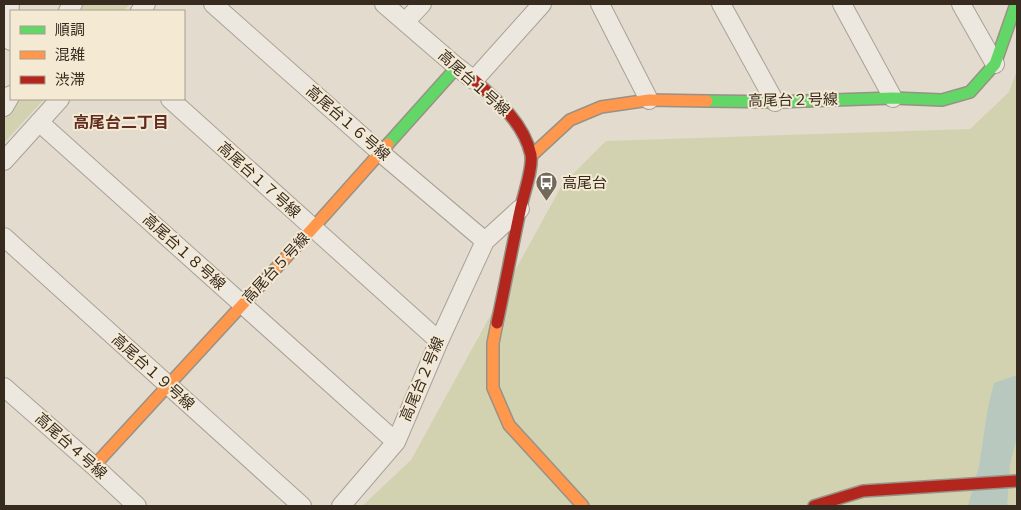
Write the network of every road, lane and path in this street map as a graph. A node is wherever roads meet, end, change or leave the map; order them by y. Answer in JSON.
{"nodes":[{"id":1,"x":10,"y":4,"type":"edge"},
{"id":2,"x":213,"y":4,"type":"edge"},
{"id":3,"x":384,"y":4,"type":"edge"},
{"id":4,"x":422,"y":4,"type":"edge"},
{"id":5,"x":542,"y":4,"type":"edge"},
{"id":6,"x":600,"y":4,"type":"edge"},
{"id":7,"x":721,"y":4,"type":"edge"},
{"id":8,"x":842,"y":4,"type":"edge"},
{"id":9,"x":961,"y":4,"type":"edge"},
{"id":10,"x":1016,"y":4,"type":"edge"},
{"id":11,"x":405,"y":22,"type":"junction"},
{"id":12,"x":8,"y":39,"type":"edge"},
{"id":13,"x":995,"y":64,"type":"junction"},
{"id":14,"x":457,"y":67,"type":"junction"},
{"id":15,"x":474,"y":80,"type":"junction"},
{"id":16,"x":10,"y":97,"type":"edge"},
{"id":17,"x":893,"y":98,"type":"junction"},
{"id":18,"x":59,"y":100,"type":"edge"},
{"id":19,"x":171,"y":100,"type":"edge"},
{"id":20,"x":650,"y":100,"type":"junction"},
{"id":21,"x":775,"y":102,"type":"junction"},
{"id":22,"x":4,"y":108,"type":"edge"},
{"id":23,"x":39,"y":122,"type":"junction"},
{"id":24,"x":381,"y":152,"type":"junction"},
{"id":25,"x":531,"y":156,"type":"junction"},
{"id":26,"x":4,"y":161,"type":"edge"},
{"id":27,"x":520,"y":209,"type":"junction"},
{"id":28,"x":313,"y":228,"type":"junction"},
{"id":29,"x":4,"y":237,"type":"edge"},
{"id":30,"x":485,"y":240,"type":"junction"},
{"id":31,"x":243,"y":304,"type":"junction"},
{"id":32,"x":438,"y":341,"type":"junction"},
{"id":33,"x":168,"y":386,"type":"junction"},
{"id":34,"x":4,"y":387,"type":"edge"},
{"id":35,"x":396,"y":442,"type":"junction"},
{"id":36,"x":94,"y":466,"type":"junction"},
{"id":37,"x":1017,"y":481,"type":"edge"},
{"id":38,"x":137,"y":506,"type":"edge"},
{"id":39,"x":302,"y":506,"type":"edge"},
{"id":40,"x":341,"y":506,"type":"edge"},
{"id":41,"x":583,"y":506,"type":"edge"},
{"id":42,"x":814,"y":506,"type":"edge"}],
"edges":[{"from":1,"to":12,"type":"street"},
{"from":2,"to":24,"type":"street","name":"高尾台１６号線"},
{"from":3,"to":11,"type":"street","name":"高尾台１号線"},
{"from":4,"to":11,"type":"street"},
{"from":5,"to":15,"type":"street"},
{"from":6,"to":20,"type":"street"},
{"from":7,"to":21,"type":"street"},
{"from":8,"to":17,"type":"street"},
{"from":9,"to":13,"type":"street"},
{"from":10,"to":13,"type":"street","name":"高尾台２号線"},
{"from":11,"to":14,"type":"street","name":"高尾台１号線"},
{"from":13,"to":17,"type":"street","name":"高尾台２号線"},
{"from":14,"to":15,"type":"street","name":"高尾台１号線"},
{"from":14,"to":24,"type":"street","name":"高尾台５号線"},
{"from":15,"to":25,"type":"street","name":"高尾台１号線"},
{"from":16,"to":22,"type":"street"},
{"from":17,"to":21,"type":"street","name":"高尾台２号線"},
{"from":18,"to":23,"type":"street"},
{"from":19,"to":28,"type":"street","name":"高尾台１７号線"},
{"from":20,"to":21,"type":"street","name":"高尾台２号線"},
{"from":20,"to":25,"type":"street","name":"高尾台２号線"},
{"from":23,"to":26,"type":"street"},
{"from":23,"to":31,"type":"street","name":"高尾台１８号線"},
{"from":24,"to":28,"type":"street","name":"高尾台５号線"},
{"from":24,"to":30,"type":"street","name":"高尾台１６号線"},
{"from":25,"to":27,"type":"street","name":"高尾台１号線"},
{"from":27,"to":30,"type":"street"},
{"from":27,"to":41,"type":"street","name":"高尾台１号線"},
{"from":28,"to":31,"type":"street","name":"高尾台５号線"},
{"from":28,"to":32,"type":"street","name":"高尾台１７号線"},
{"from":29,"to":33,"type":"street","name":"高尾台１９号線"},
{"from":30,"to":32,"type":"street","name":"高尾台２号線"},
{"from":31,"to":33,"type":"street","name":"高尾台５号線"},
{"from":31,"to":35,"type":"street","name":"高尾台１８号線"},
{"from":32,"to":35,"type":"street","name":"高尾台２号線"},
{"from":33,"to":36,"type":"street","name":"高尾台５号線"},
{"from":33,"to":39,"type":"street","name":"高尾台１９号線"},
{"from":34,"to":36,"type":"street","name":"高尾台４号線"},
{"from":35,"to":40,"type":"street","name":"高尾台２号線"},
{"from":36,"to":38,"type":"street","name":"高尾台４号線"},
{"from":37,"to":42,"type":"street"}]}
